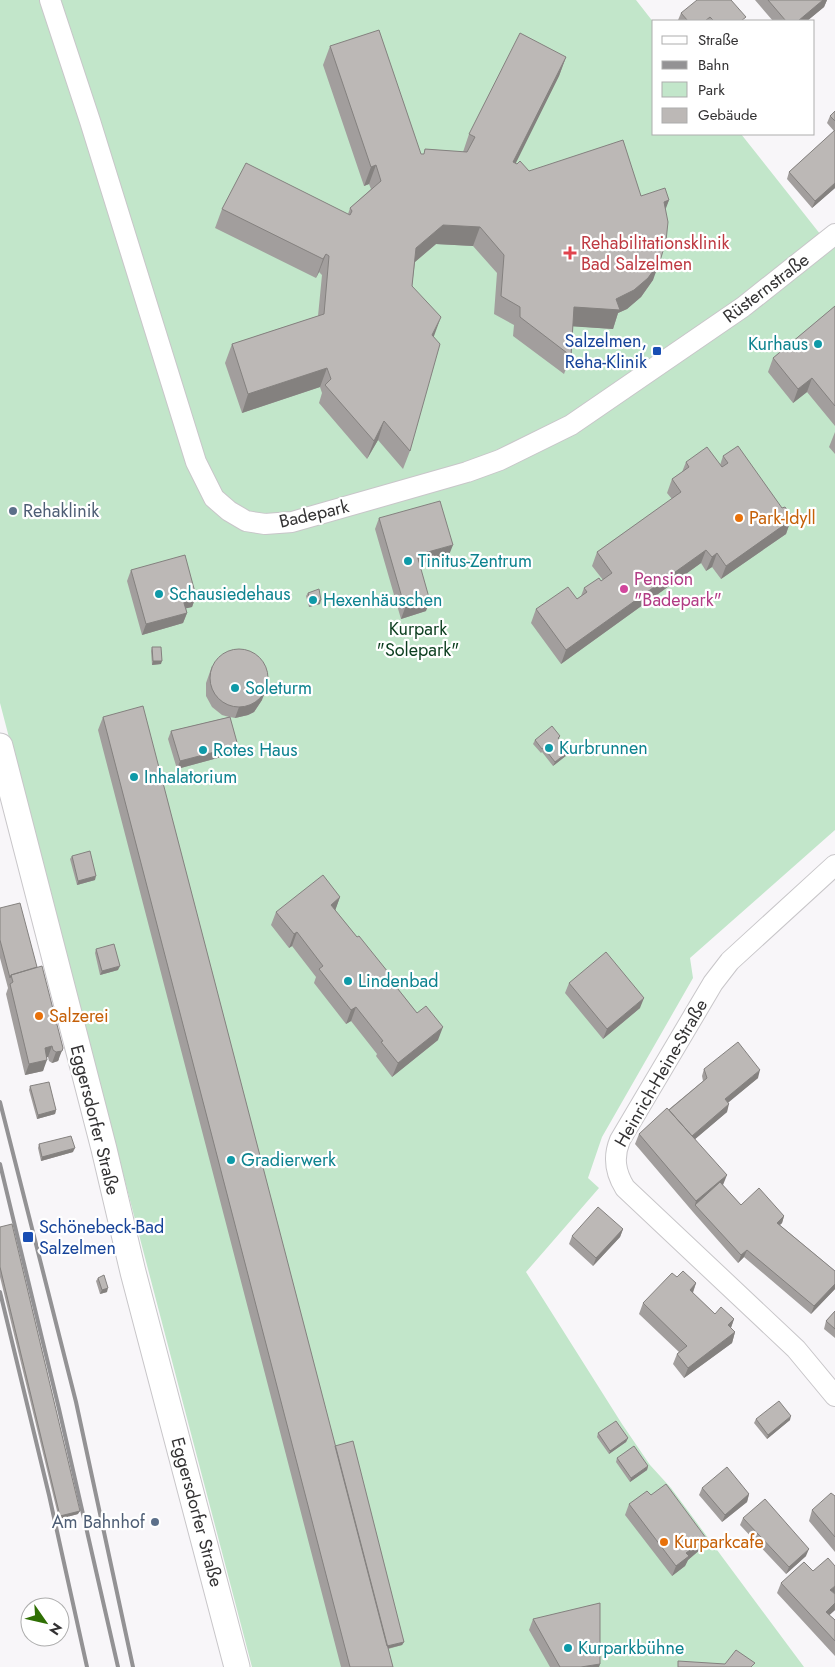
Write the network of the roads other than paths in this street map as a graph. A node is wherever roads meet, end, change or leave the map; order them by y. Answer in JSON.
{"nodes":[{"id":1,"x":50,"y":0,"type":"edge"},
{"id":2,"x":835,"y":234,"type":"edge"},
{"id":3,"x":694,"y":340,"type":"joint"},
{"id":4,"x":0,"y":746,"type":"edge"},
{"id":5,"x":835,"y":864,"type":"edge"},
{"id":6,"x":835,"y":1396,"type":"edge"},
{"id":7,"x":237,"y":1667,"type":"edge"}],
"edges":[{"from":1,"to":3,"type":"street","name":"Badepark"},
{"from":2,"to":3,"type":"street","name":"Rüsternstraße"},
{"from":4,"to":7,"type":"street","name":"Eggersdorfer Straße"},
{"from":5,"to":6,"type":"street","name":"Heinrich-Heine-Straße"}]}
